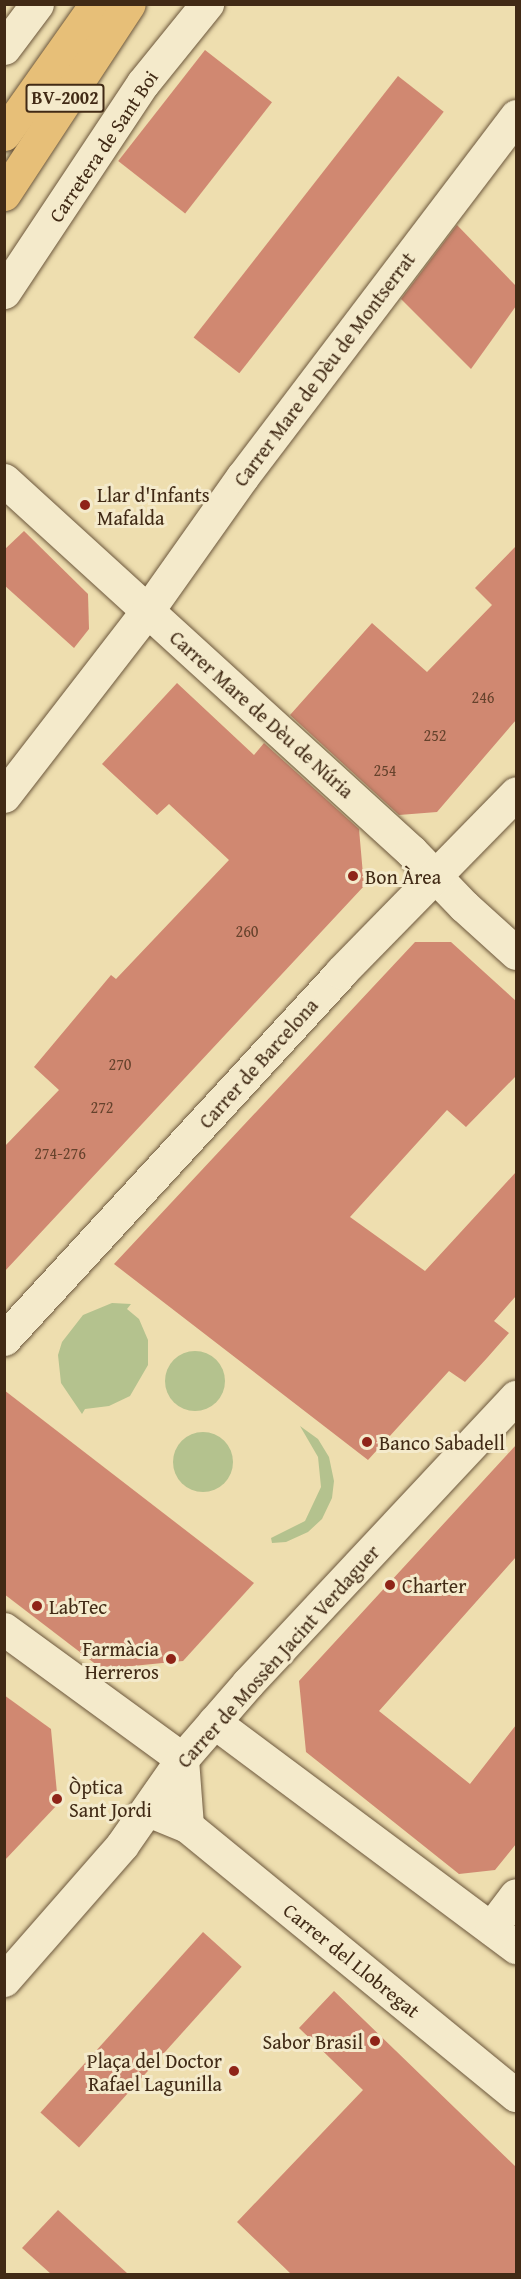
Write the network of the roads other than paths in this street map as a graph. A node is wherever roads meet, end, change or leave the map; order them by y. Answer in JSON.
{"nodes":[{"id":1,"x":37,"y":4,"type":"edge"},
{"id":2,"x":96,"y":4,"type":"edge"},
{"id":3,"x":129,"y":4,"type":"edge"},
{"id":4,"x":207,"y":4,"type":"edge"},
{"id":5,"x":4,"y":48,"type":"edge"},
{"id":6,"x":516,"y":116,"type":"edge"},
{"id":7,"x":4,"y":134,"type":"edge"},
{"id":8,"x":4,"y":194,"type":"edge"},
{"id":9,"x":4,"y":292,"type":"edge"},
{"id":10,"x":4,"y":480,"type":"edge"},
{"id":11,"x":148,"y":610,"type":"junction"},
{"id":12,"x":516,"y":793,"type":"edge"},
{"id":13,"x":4,"y":796,"type":"edge"},
{"id":14,"x":434,"y":876,"type":"junction"},
{"id":15,"x":516,"y":953,"type":"edge"},
{"id":16,"x":4,"y":1339,"type":"edge"},
{"id":17,"x":516,"y":1397,"type":"edge"},
{"id":18,"x":4,"y":1629,"type":"edge"},
{"id":19,"x":214,"y":1722,"type":"junction"},
{"id":20,"x":182,"y":1759,"type":"junction"},
{"id":21,"x":148,"y":1809,"type":"junction"},
{"id":22,"x":187,"y":1826,"type":"junction"},
{"id":23,"x":516,"y":1895,"type":"edge"},
{"id":24,"x":491,"y":1928,"type":"junction"},
{"id":25,"x":516,"y":1947,"type":"edge"},
{"id":26,"x":4,"y":1980,"type":"edge"},
{"id":27,"x":516,"y":2095,"type":"edge"}],
"edges":[{"from":1,"to":5,"type":"street"},
{"from":2,"to":7,"type":"main road","number":"BV-2002"},
{"from":3,"to":8,"type":"main road","number":"BV-2002"},
{"from":4,"to":9,"type":"street","name":"Carretera de Sant Boi"},
{"from":6,"to":11,"type":"street","name":"Carrer Mare de Dèu de Montserrat"},
{"from":10,"to":11,"type":"street","name":"Carrer Mare de Dèu de Núria"},
{"from":11,"to":13,"type":"street","name":"Carrer Mare de Dèu de Montserrat"},
{"from":11,"to":14,"type":"street","name":"Carrer Mare de Dèu de Núria"},
{"from":12,"to":14,"type":"street","name":"Carrer de Barcelona"},
{"from":14,"to":15,"type":"street","name":"Carrer Mare de Dèu de Núria"},
{"from":14,"to":16,"type":"street","name":"Carrer de Barcelona"},
{"from":17,"to":19,"type":"street","name":"Carrer de Mossèn Jacint Verdaguer"},
{"from":18,"to":20,"type":"street"},
{"from":19,"to":20,"type":"street","name":"Carrer de Mossèn Jacint Verdaguer"},
{"from":19,"to":24,"type":"street"},
{"from":20,"to":21,"type":"street","name":"Carrer de Mossèn Jacint Verdaguer"},
{"from":20,"to":22,"type":"street"},
{"from":21,"to":22,"type":"street","name":"Carrer del Llobregat"},
{"from":21,"to":26,"type":"street","name":"Carrer de Mossèn Jacint Verdaguer"},
{"from":22,"to":27,"type":"street","name":"Carrer del Llobregat"},
{"from":23,"to":24,"type":"street"},
{"from":24,"to":25,"type":"street"}]}
